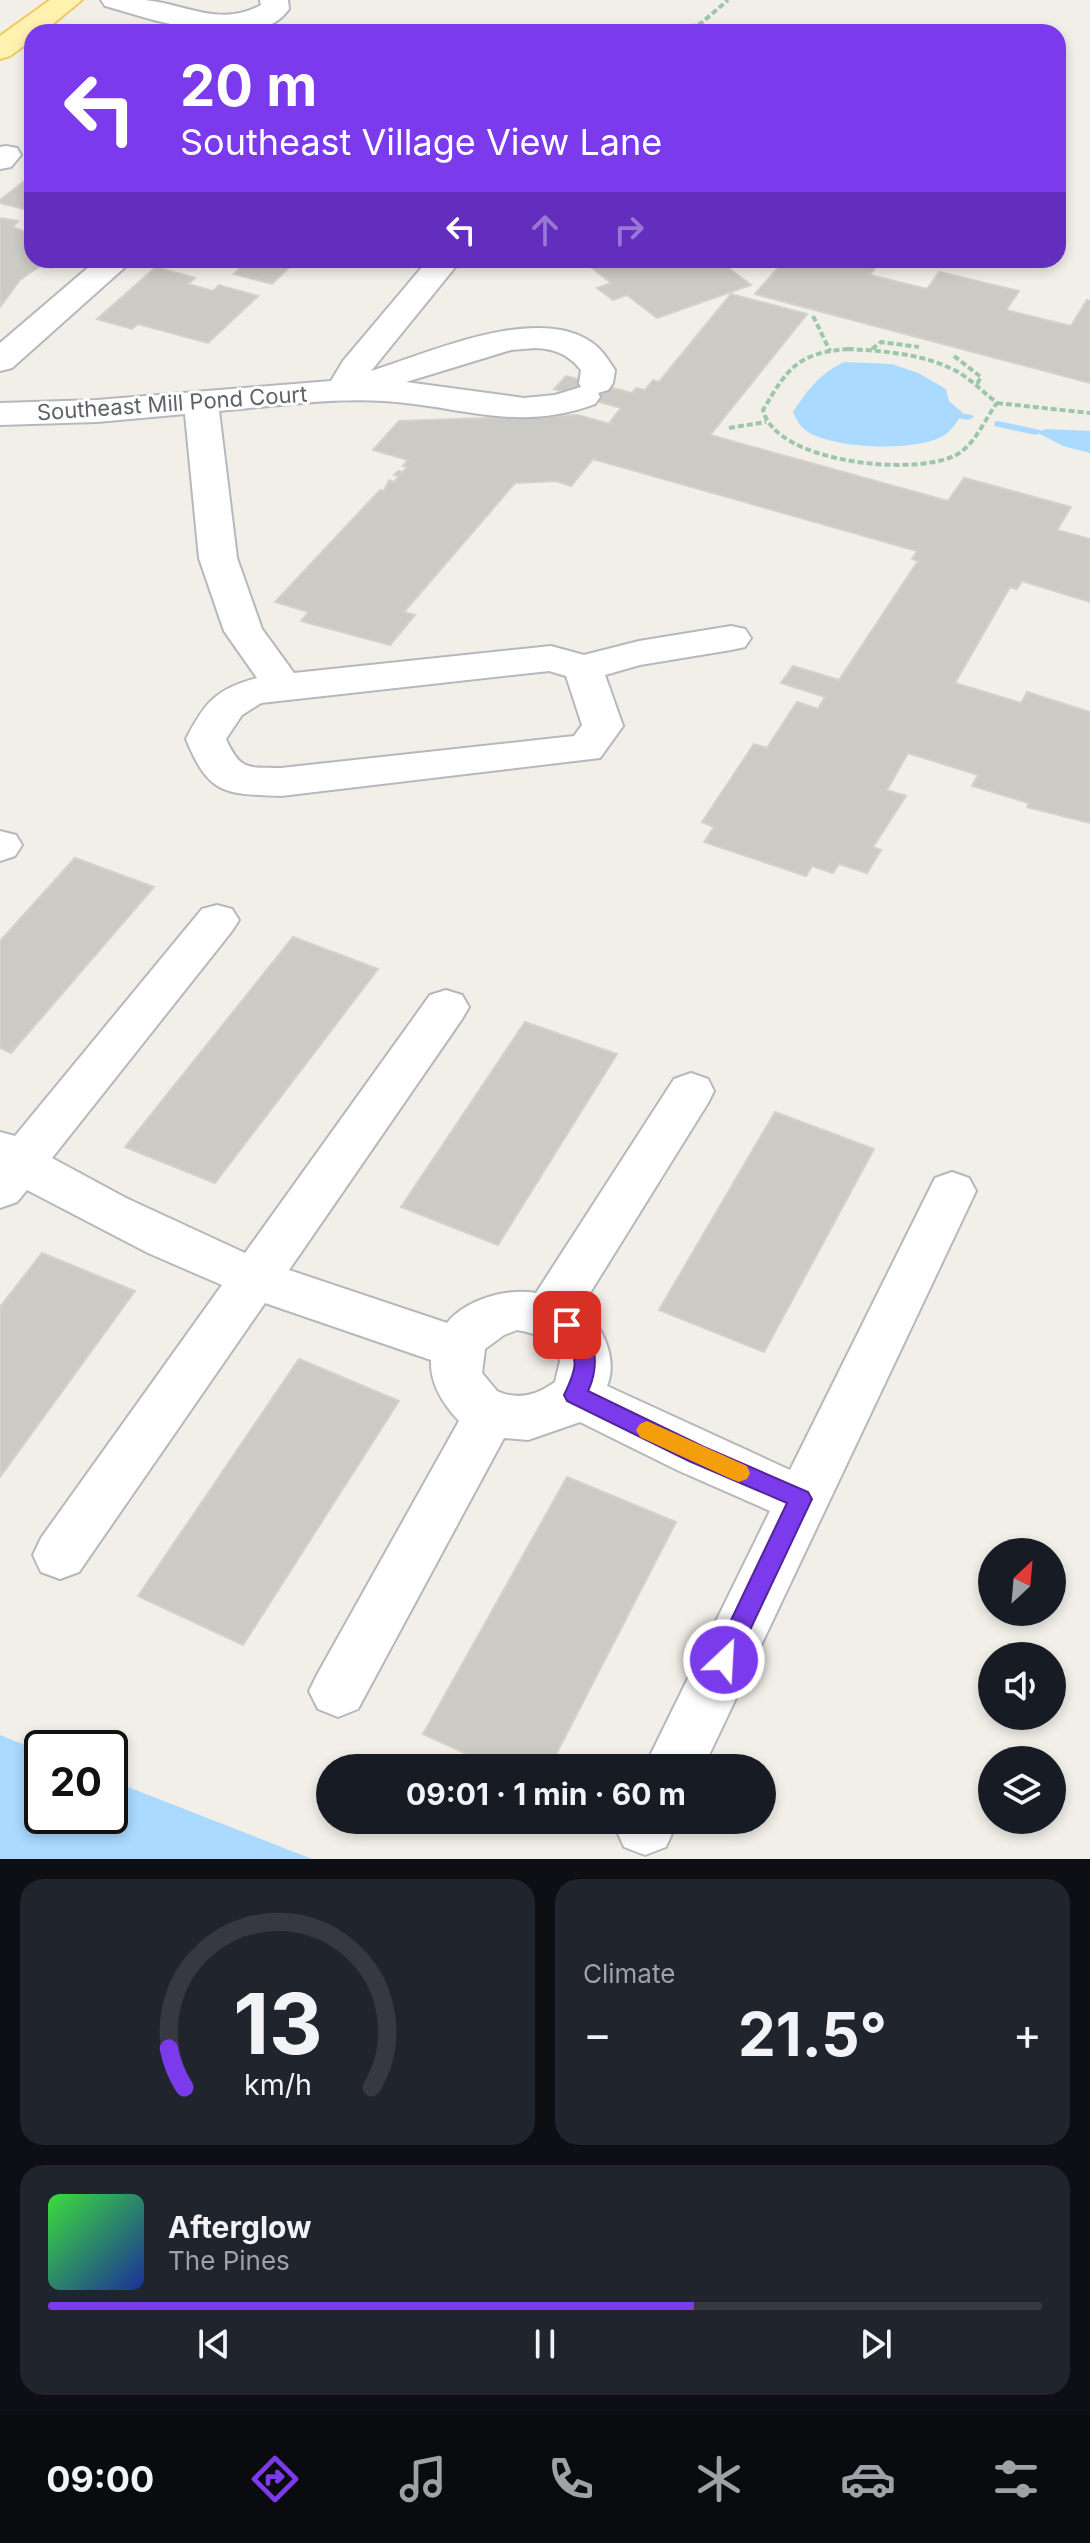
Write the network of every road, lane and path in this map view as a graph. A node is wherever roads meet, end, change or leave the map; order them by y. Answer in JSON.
{"nodes":[{"id":1,"x":68,"y":0,"type":"edge"},
{"id":2,"x":115,"y":0,"type":"edge"},
{"id":3,"x":274,"y":0,"type":"edge"},
{"id":4,"x":728,"y":0,"type":"edge"},
{"id":5,"x":35,"y":24,"type":"edge"},
{"id":6,"x":224,"y":24,"type":"edge"},
{"id":7,"x":242,"y":24,"type":"edge"},
{"id":8,"x":700,"y":24,"type":"edge"},
{"id":9,"x":24,"y":32,"type":"edge"},
{"id":10,"x":0,"y":50,"type":"edge"},
{"id":11,"x":108,"y":268,"type":"edge"},
{"id":12,"x":438,"y":268,"type":"edge"},
{"id":13,"x":813,"y":316,"type":"dead end"},
{"id":14,"x":919,"y":347,"type":"dead end"},
{"id":15,"x":872,"y":349,"type":"junction"},
{"id":16,"x":830,"y":352,"type":"junction"},
{"id":17,"x":954,"y":356,"type":"dead end"},
{"id":18,"x":0,"y":361,"type":"edge"},
{"id":19,"x":976,"y":386,"type":"junction"},
{"id":20,"x":344,"y":390,"type":"junction"},
{"id":21,"x":201,"y":403,"type":"junction"},
{"id":22,"x":997,"y":403,"type":"junction"},
{"id":23,"x":1090,"y":413,"type":"edge"},
{"id":24,"x":0,"y":414,"type":"edge"},
{"id":25,"x":766,"y":422,"type":"junction"},
{"id":26,"x":729,"y":428,"type":"dead end"},
{"id":27,"x":731,"y":638,"type":"dead end"},
{"id":28,"x":583,"y":668,"type":"junction"},
{"id":29,"x":284,"y":687,"type":"junction"},
{"id":30,"x":217,"y":920,"type":"dead end"},
{"id":31,"x":446,"y":1007,"type":"dead end"},
{"id":32,"x":691,"y":1091,"type":"dead end"},
{"id":33,"x":7,"y":1167,"type":"edge"},
{"id":34,"x":952,"y":1191,"type":"dead end"},
{"id":35,"x":255,"y":1278,"type":"junction"},
{"id":36,"x":549,"y":1315,"type":"junction"},
{"id":37,"x":459,"y":1348,"type":"junction"},
{"id":38,"x":575,"y":1395,"type":"junction"},
{"id":39,"x":491,"y":1412,"type":"junction"},
{"id":40,"x":800,"y":1499,"type":"junction"},
{"id":41,"x":60,"y":1555,"type":"dead end"},
{"id":42,"x":338,"y":1691,"type":"dead end"},
{"id":43,"x":680,"y":1754,"type":"edge"}],
"edges":[{"from":1,"to":5,"type":"main road"},
{"from":2,"to":6,"type":"street"},
{"from":3,"to":7,"type":"street"},
{"from":4,"to":8,"type":"path"},
{"from":9,"to":10,"type":"main road"},
{"from":11,"to":18,"type":"street"},
{"from":12,"to":20,"type":"street"},
{"from":13,"to":16,"type":"path"},
{"from":14,"to":15,"type":"path"},
{"from":15,"to":16,"type":"path"},
{"from":15,"to":19,"type":"path"},
{"from":16,"to":25,"type":"path"},
{"from":17,"to":19,"type":"path"},
{"from":19,"to":22,"type":"path"},
{"from":20,"to":20,"type":"street"},
{"from":20,"to":21,"type":"street","name":"Southeast Mill Pond Court"},
{"from":21,"to":24,"type":"street","name":"Southeast Mill Pond Court"},
{"from":21,"to":29,"type":"street"},
{"from":22,"to":23,"type":"path"},
{"from":22,"to":25,"type":"path"},
{"from":25,"to":26,"type":"path"},
{"from":27,"to":28,"type":"street"},
{"from":28,"to":29,"type":"street"},
{"from":28,"to":29,"type":"street"},
{"from":30,"to":33,"type":"street"},
{"from":31,"to":35,"type":"street"},
{"from":32,"to":36,"type":"street"},
{"from":33,"to":35,"type":"street"},
{"from":34,"to":40,"type":"street"},
{"from":35,"to":37,"type":"street"},
{"from":35,"to":41,"type":"street"},
{"from":36,"to":37,"type":"street"},
{"from":36,"to":38,"type":"street"},
{"from":37,"to":39,"type":"street"},
{"from":38,"to":39,"type":"street"},
{"from":38,"to":40,"type":"street"},
{"from":39,"to":42,"type":"street"},
{"from":40,"to":43,"type":"street"}]}
